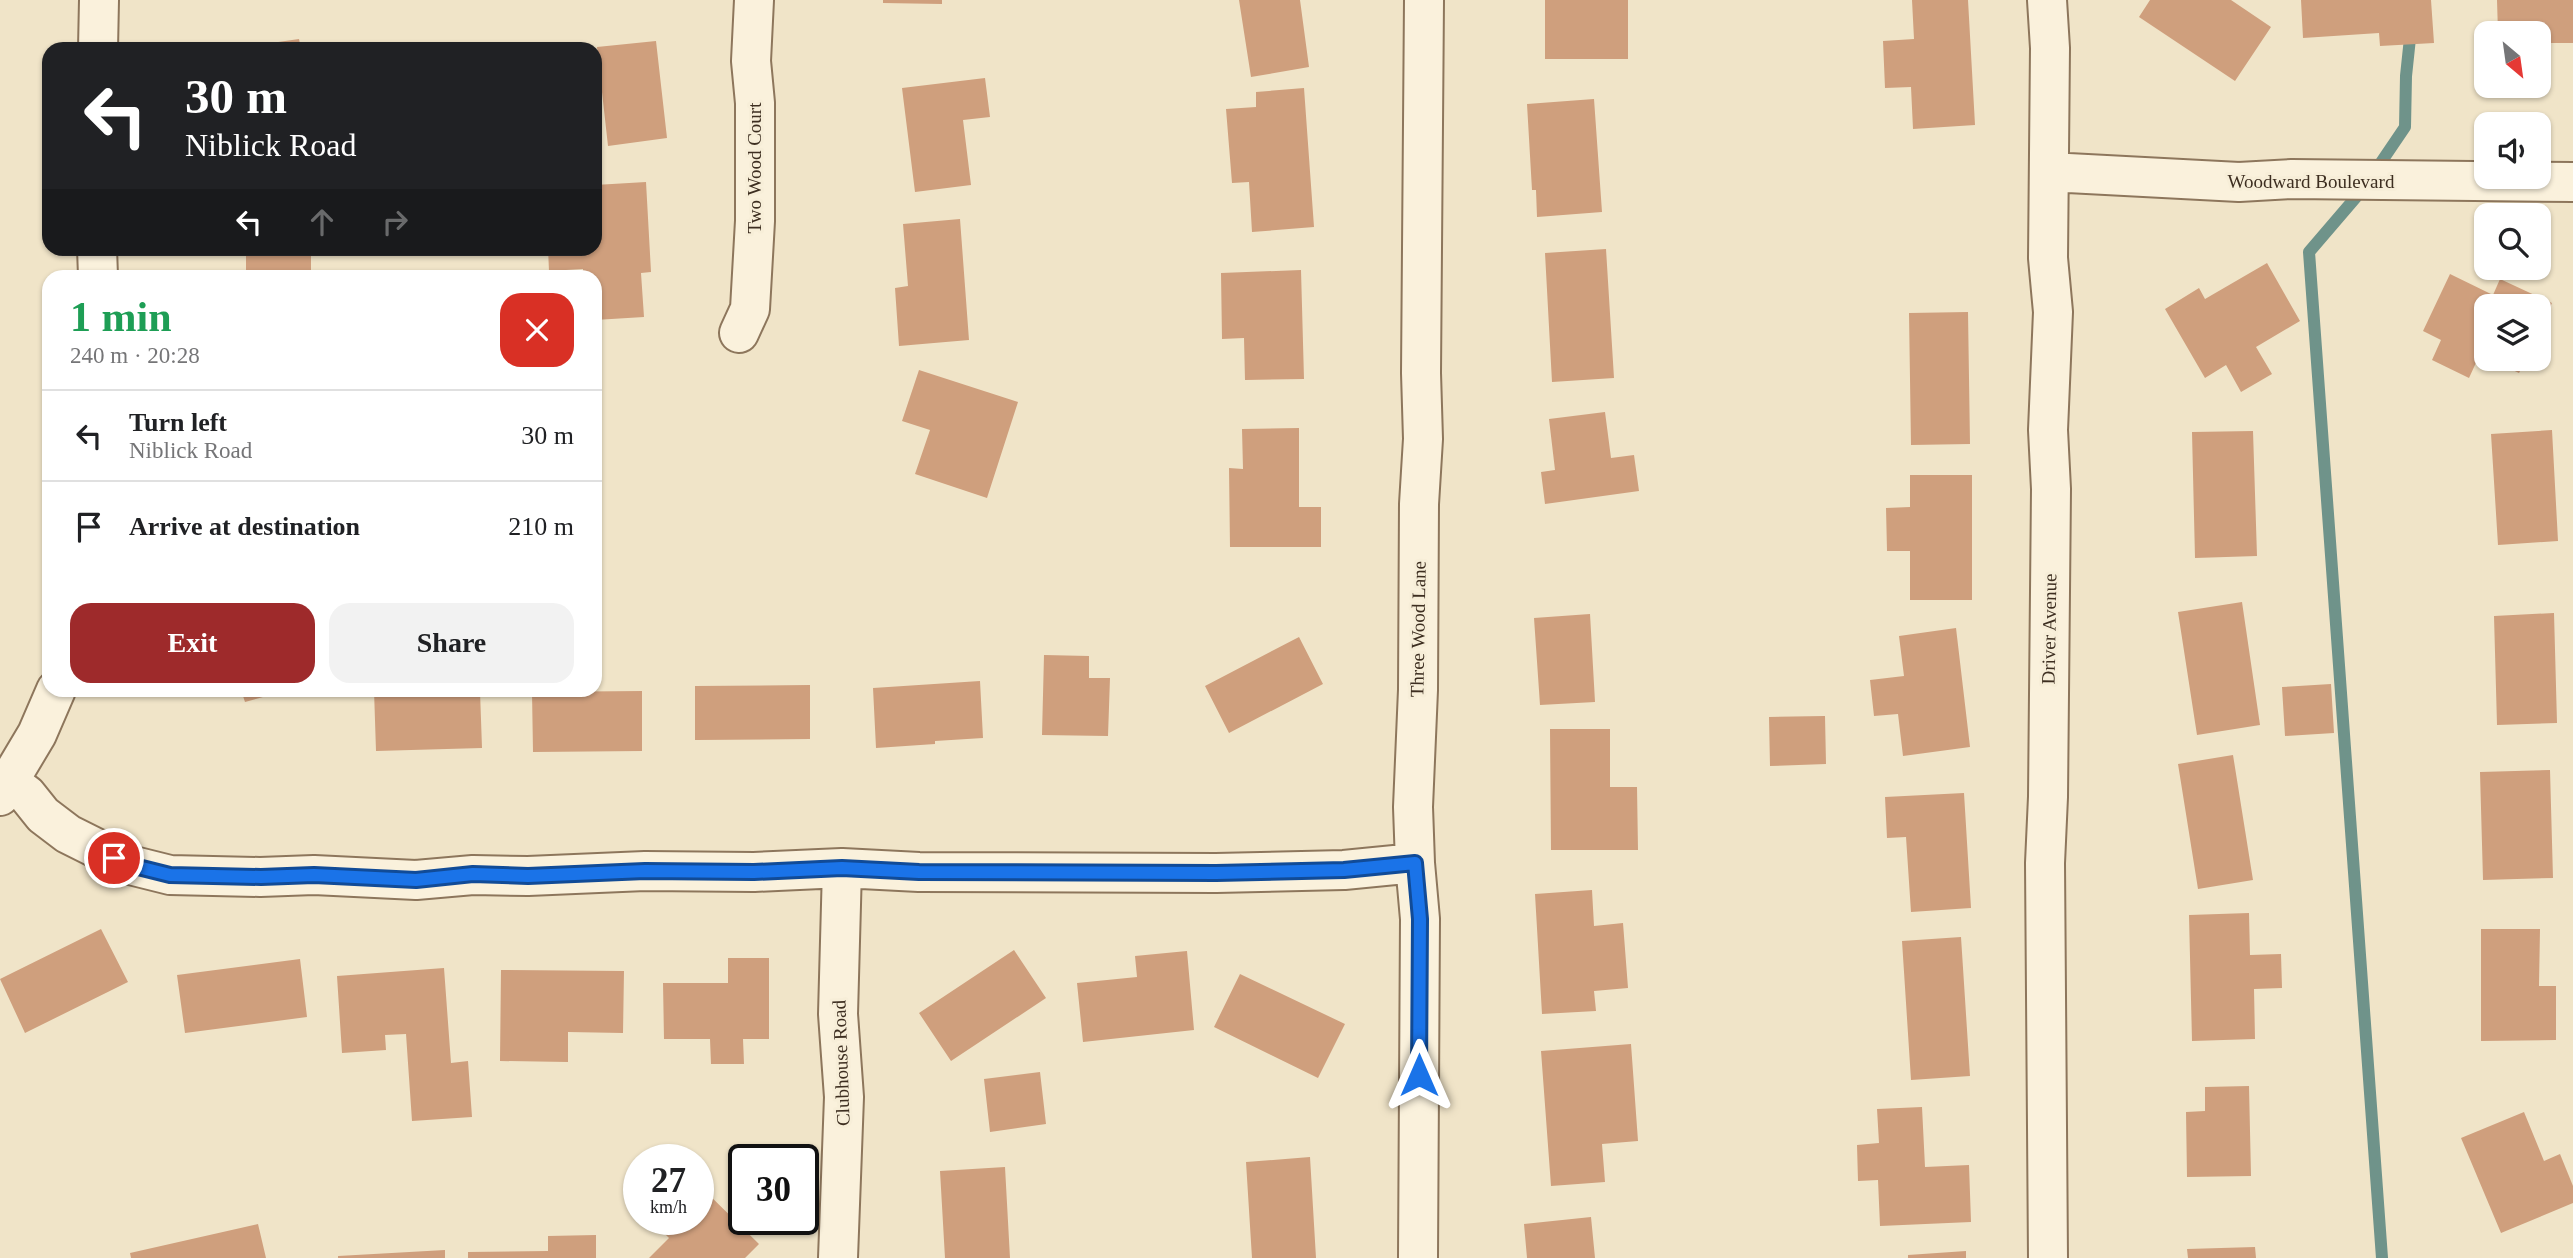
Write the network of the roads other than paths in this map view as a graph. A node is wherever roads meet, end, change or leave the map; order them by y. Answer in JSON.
{"nodes":[{"id":1,"x":99,"y":0,"type":"edge"},
{"id":2,"x":754,"y":0,"type":"edge"},
{"id":3,"x":1424,"y":0,"type":"edge"},
{"id":4,"x":2047,"y":0,"type":"edge"},
{"id":5,"x":98,"y":42,"type":"edge"},
{"id":6,"x":2049,"y":172,"type":"junction"},
{"id":7,"x":2573,"y":182,"type":"edge"},
{"id":8,"x":739,"y":334,"type":"dead end"},
{"id":9,"x":53,"y":697,"type":"edge"},
{"id":10,"x":3,"y":785,"type":"edge"},
{"id":11,"x":1415,"y":863,"type":"junction"},
{"id":12,"x":842,"y":868,"type":"junction"},
{"id":13,"x":838,"y":1258,"type":"edge"},
{"id":14,"x":1418,"y":1258,"type":"edge"},
{"id":15,"x":2048,"y":1258,"type":"edge"}],
"edges":[{"from":1,"to":5,"type":"street"},
{"from":2,"to":8,"type":"street","name":"Two Wood Court"},
{"from":3,"to":11,"type":"street","name":"Three Wood Lane"},
{"from":4,"to":6,"type":"street","name":"Driver Avenue"},
{"from":6,"to":7,"type":"street","name":"Woodward Boulevard"},
{"from":6,"to":15,"type":"street","name":"Driver Avenue"},
{"from":9,"to":10,"type":"street"},
{"from":10,"to":12,"type":"street"},
{"from":11,"to":12,"type":"street"},
{"from":11,"to":14,"type":"street","name":"Three Wood Lane"},
{"from":12,"to":13,"type":"street","name":"Clubhouse Road"}]}
